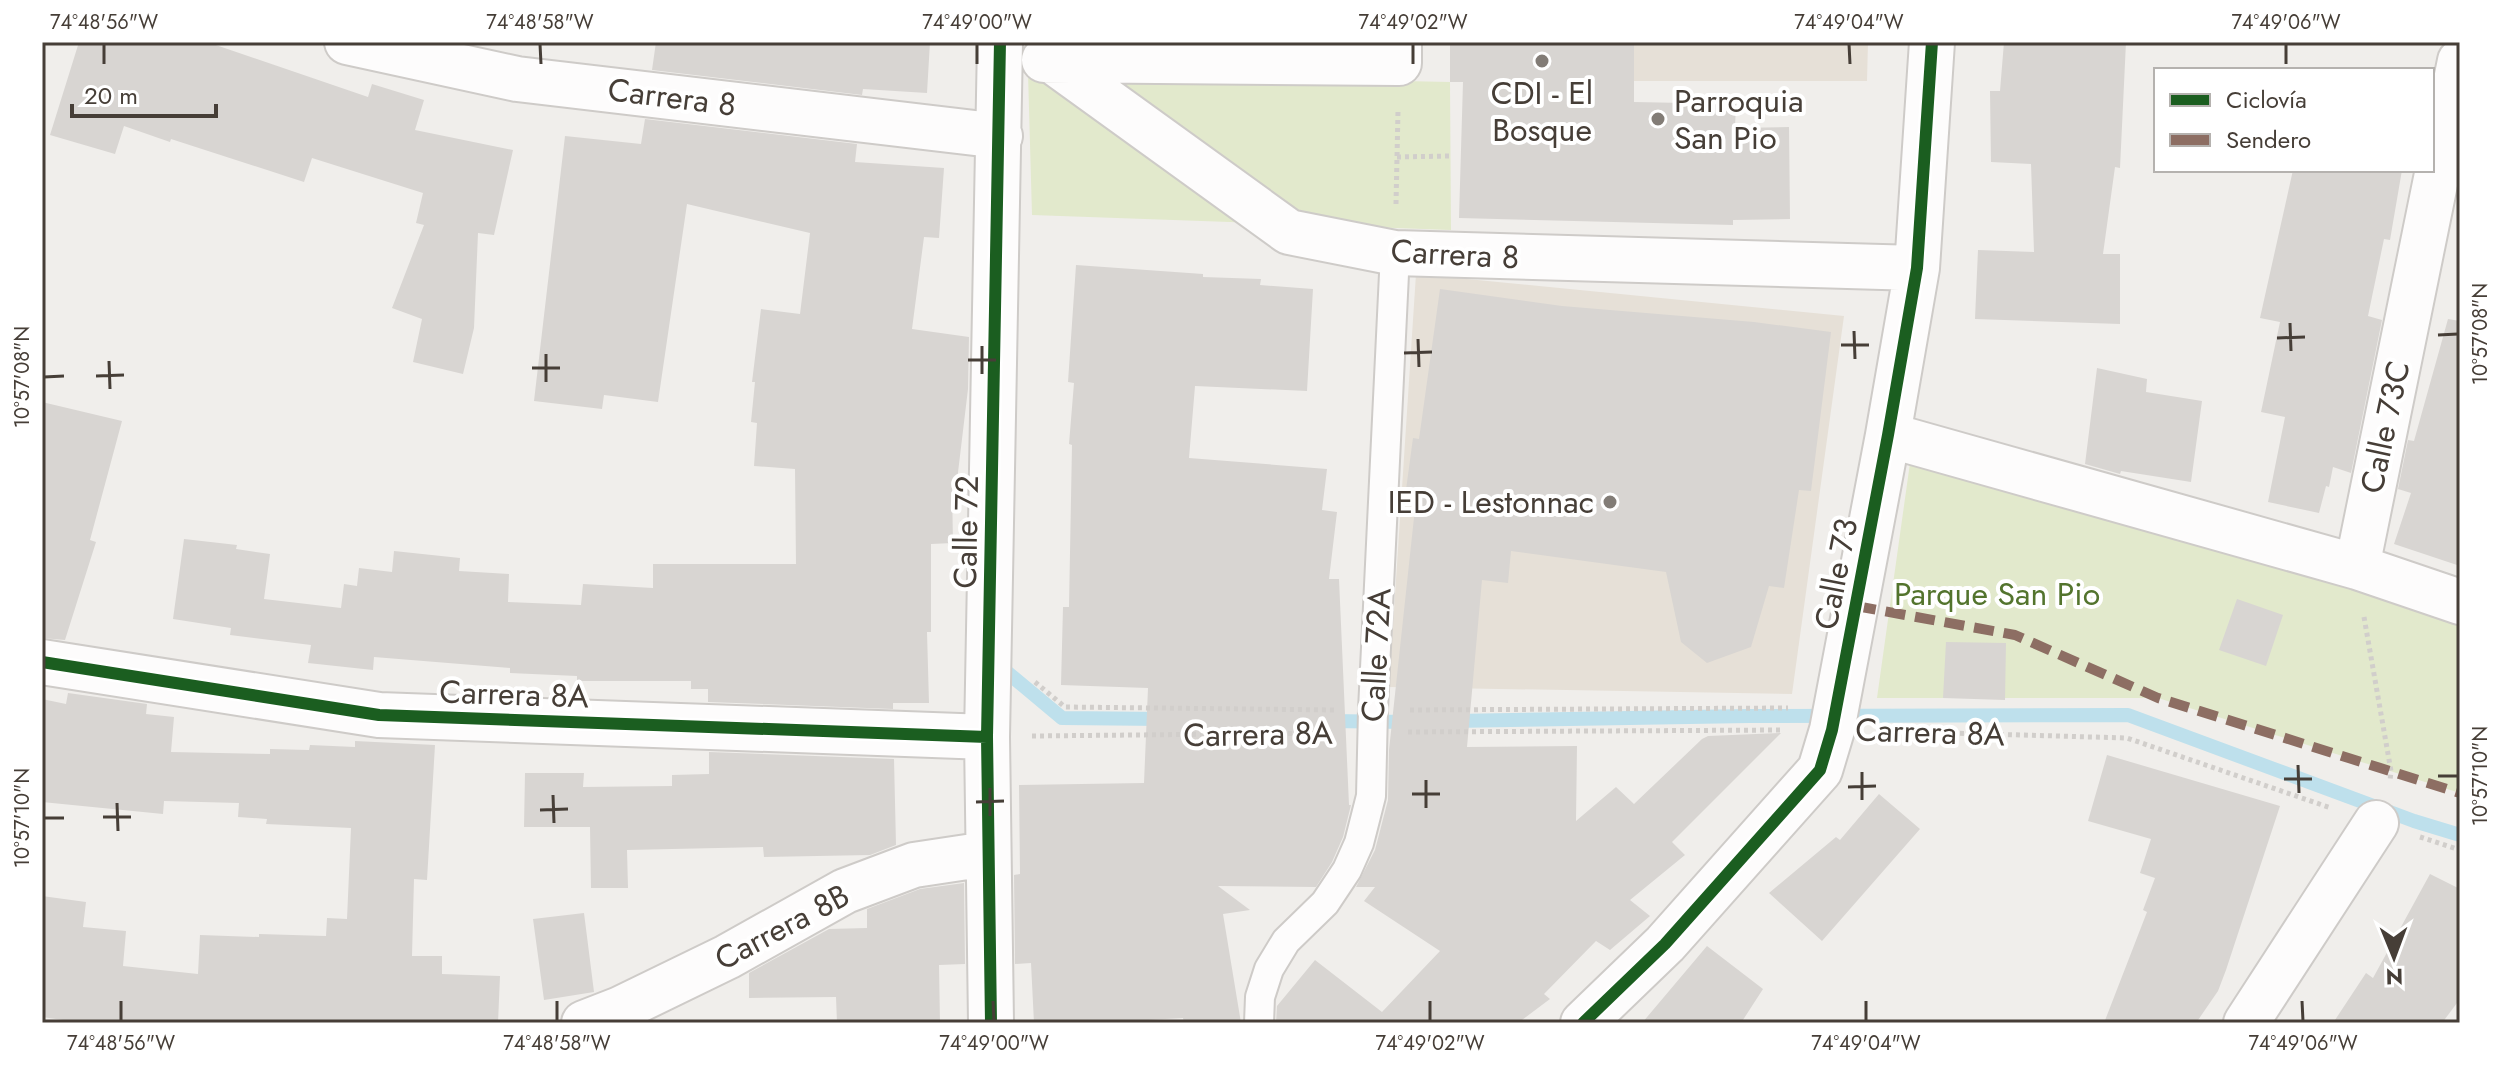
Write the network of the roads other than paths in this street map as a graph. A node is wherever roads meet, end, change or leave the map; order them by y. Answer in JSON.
{"nodes":[{"id":1,"x":347,"y":42,"type":"edge"},
{"id":2,"x":1932,"y":42,"type":"edge"},
{"id":3,"x":1001,"y":51,"type":"edge"},
{"id":4,"x":1399,"y":52,"type":"edge"},
{"id":5,"x":1051,"y":60,"type":"junction"},
{"id":6,"x":2460,"y":61,"type":"edge"},
{"id":7,"x":1000,"y":136,"type":"junction"},
{"id":8,"x":1395,"y":253,"type":"junction"},
{"id":9,"x":1917,"y":268,"type":"junction"},
{"id":10,"x":1888,"y":435,"type":"junction"},
{"id":11,"x":2357,"y":567,"type":"junction"},
{"id":12,"x":2460,"y":602,"type":"edge"},
{"id":13,"x":42,"y":662,"type":"edge"},
{"id":14,"x":987,"y":737,"type":"junction"},
{"id":15,"x":2383,"y":803,"type":"road end"},
{"id":16,"x":987,"y":854,"type":"junction"},
{"id":17,"x":584,"y":1023,"type":"edge"},
{"id":18,"x":991,"y":1023,"type":"edge"},
{"id":19,"x":1259,"y":1023,"type":"edge"},
{"id":20,"x":1583,"y":1023,"type":"edge"},
{"id":21,"x":2246,"y":1023,"type":"edge"}],
"edges":[{"from":1,"to":7,"type":"street","name":"Carrera 8"},
{"from":2,"to":9,"type":"street","name":"Calle 73"},
{"from":3,"to":5,"type":"street"},
{"from":3,"to":7,"type":"street","name":"Calle 72"},
{"from":4,"to":5,"type":"street"},
{"from":5,"to":8,"type":"street","name":"Carrera 8"},
{"from":6,"to":11,"type":"street","name":"Calle 73C"},
{"from":7,"to":14,"type":"street","name":"Calle 72"},
{"from":8,"to":9,"type":"street","name":"Carrera 8"},
{"from":8,"to":19,"type":"lane","name":"Calle 72A"},
{"from":9,"to":10,"type":"street","name":"Calle 73"},
{"from":10,"to":11,"type":"street"},
{"from":10,"to":20,"type":"street","name":"Calle 73"},
{"from":11,"to":12,"type":"street"},
{"from":13,"to":14,"type":"street","name":"Carrera 8A"},
{"from":14,"to":16,"type":"street","name":"Calle 72"},
{"from":15,"to":21,"type":"street"},
{"from":16,"to":17,"type":"street","name":"Carrera 8B"},
{"from":16,"to":18,"type":"street","name":"Calle 72"}]}
